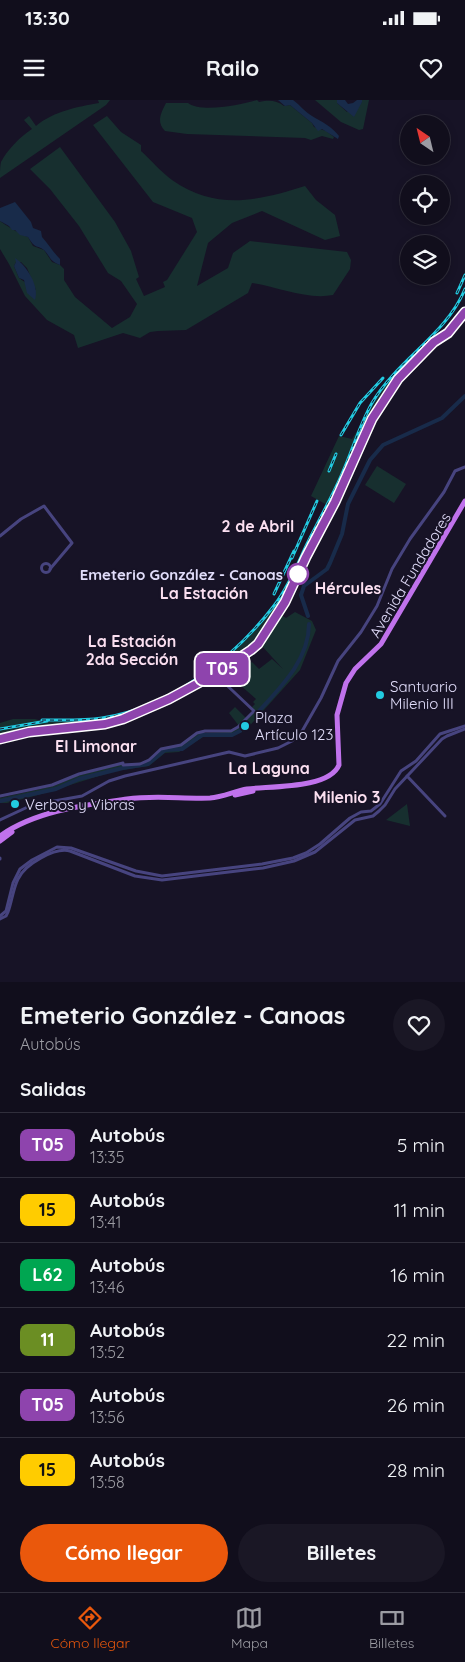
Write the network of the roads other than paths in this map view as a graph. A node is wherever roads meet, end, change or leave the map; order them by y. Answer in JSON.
{"nodes":[{"id":1,"x":465,"y":312,"type":"edge"},
{"id":2,"x":465,"y":467,"type":"edge"},
{"id":3,"x":465,"y":501,"type":"edge"},
{"id":4,"x":465,"y":506,"type":"edge"},
{"id":5,"x":0,"y":536,"type":"edge"},
{"id":6,"x":50,"y":567,"type":"dead end"},
{"id":7,"x":215,"y":674,"type":"junction"},
{"id":8,"x":465,"y":727,"type":"edge"},
{"id":9,"x":0,"y":739,"type":"edge"},
{"id":10,"x":403,"y":770,"type":"junction"},
{"id":11,"x":398,"y":775,"type":"junction"},
{"id":12,"x":406,"y":776,"type":"junction"},
{"id":13,"x":0,"y":796,"type":"edge"},
{"id":14,"x":445,"y":816,"type":"dead end"},
{"id":15,"x":0,"y":820,"type":"edge"},
{"id":16,"x":0,"y":836,"type":"edge"},
{"id":17,"x":0,"y":841,"type":"edge"},
{"id":18,"x":36,"y":859,"type":"junction"},
{"id":19,"x":0,"y":918,"type":"edge"}],
"edges":[{"from":1,"to":7,"type":"street"},
{"from":2,"to":15,"type":"street"},
{"from":3,"to":16,"type":"main road","name":"Avenida Fundadores"},
{"from":4,"to":17,"type":"main road","name":"Avenida Fundadores"},
{"from":5,"to":6,"type":"street"},
{"from":7,"to":9,"type":"street"},
{"from":7,"to":13,"type":"street"},
{"from":8,"to":10,"type":"street"},
{"from":8,"to":12,"type":"street"},
{"from":10,"to":11,"type":"street"},
{"from":10,"to":12,"type":"street"},
{"from":11,"to":12,"type":"street"},
{"from":11,"to":18,"type":"street"},
{"from":12,"to":14,"type":"street"},
{"from":12,"to":18,"type":"street"},
{"from":18,"to":19,"type":"street"}]}
